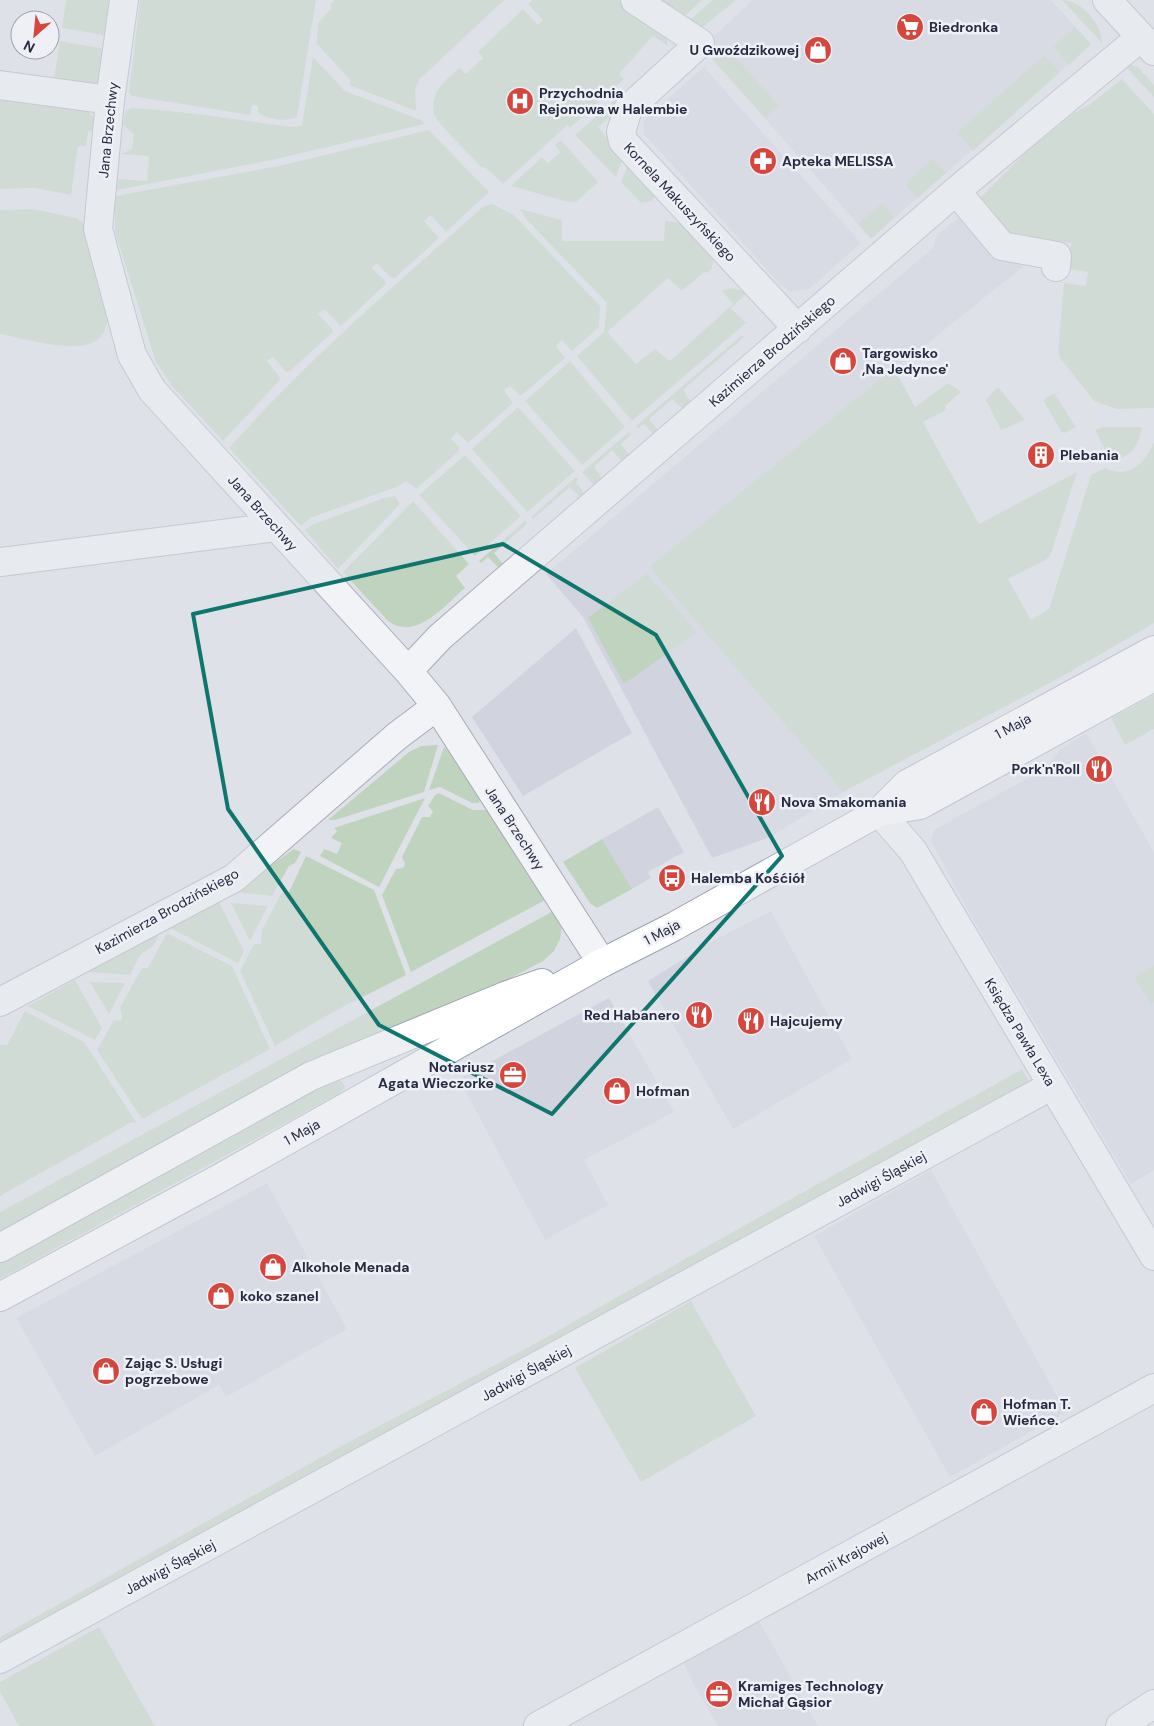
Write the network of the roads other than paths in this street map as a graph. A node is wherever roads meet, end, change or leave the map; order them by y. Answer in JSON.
{"nodes":[{"id":1,"x":124,"y":0,"type":"edge"},
{"id":2,"x":636,"y":0,"type":"edge"},
{"id":3,"x":1107,"y":0,"type":"edge"},
{"id":4,"x":1147,"y":44,"type":"edge"},
{"id":5,"x":0,"y":85,"type":"edge"},
{"id":6,"x":110,"y":100,"type":"junction"},
{"id":7,"x":956,"y":191,"type":"junction"},
{"id":8,"x":1056,"y":267,"type":"dead end"},
{"id":9,"x":798,"y":329,"type":"junction"},
{"id":10,"x":276,"y":527,"type":"junction"},
{"id":11,"x":0,"y":562,"type":"edge"},
{"id":12,"x":1154,"y":650,"type":"edge"},
{"id":13,"x":408,"y":671,"type":"junction"},
{"id":14,"x":1154,"y":677,"type":"edge"},
{"id":15,"x":437,"y":706,"type":"junction"},
{"id":16,"x":879,"y":812,"type":"junction"},
{"id":17,"x":602,"y":963,"type":"junction"},
{"id":18,"x":0,"y":1002,"type":"edge"},
{"id":19,"x":1052,"y":1086,"type":"junction"},
{"id":20,"x":0,"y":1248,"type":"edge"},
{"id":21,"x":1154,"y":1256,"type":"edge"},
{"id":22,"x":0,"y":1297,"type":"edge"},
{"id":23,"x":1154,"y":1388,"type":"edge"},
{"id":24,"x":0,"y":1659,"type":"edge"},
{"id":25,"x":1154,"y":1704,"type":"edge"},
{"id":26,"x":538,"y":1726,"type":"edge"},
{"id":27,"x":1120,"y":1726,"type":"edge"}],
"edges":[{"from":1,"to":6,"type":"street","name":"Jana Brzechwy"},
{"from":2,"to":9,"type":"street","name":"Kornela Makuszyńskiego"},
{"from":3,"to":4,"type":"street"},
{"from":4,"to":7,"type":"street","name":"Kazimierza Brodzińskiego"},
{"from":5,"to":6,"type":"street"},
{"from":6,"to":10,"type":"street","name":"Jana Brzechwy"},
{"from":7,"to":8,"type":"street"},
{"from":7,"to":9,"type":"street","name":"Kazimierza Brodzińskiego"},
{"from":9,"to":13,"type":"street","name":"Kazimierza Brodzińskiego"},
{"from":10,"to":11,"type":"street"},
{"from":10,"to":13,"type":"street","name":"Jana Brzechwy"},
{"from":12,"to":16,"type":"main road","name":"1 Maja"},
{"from":13,"to":15,"type":"street","name":"Jana Brzechwy"},
{"from":14,"to":16,"type":"main road","name":"1 Maja"},
{"from":15,"to":17,"type":"street","name":"Jana Brzechwy"},
{"from":15,"to":18,"type":"street","name":"Kazimierza Brodzińskiego"},
{"from":16,"to":17,"type":"main road","name":"1 Maja"},
{"from":16,"to":19,"type":"street","name":"Księdza Pawła Lexa"},
{"from":17,"to":20,"type":"main road","name":"1 Maja"},
{"from":17,"to":22,"type":"main road","name":"1 Maja"},
{"from":19,"to":21,"type":"street","name":"Księdza Pawła Lexa"},
{"from":19,"to":24,"type":"street","name":"Jadwigi Śląskiej"},
{"from":23,"to":26,"type":"street","name":"Armii Krajowej"},
{"from":25,"to":27,"type":"street"}]}
